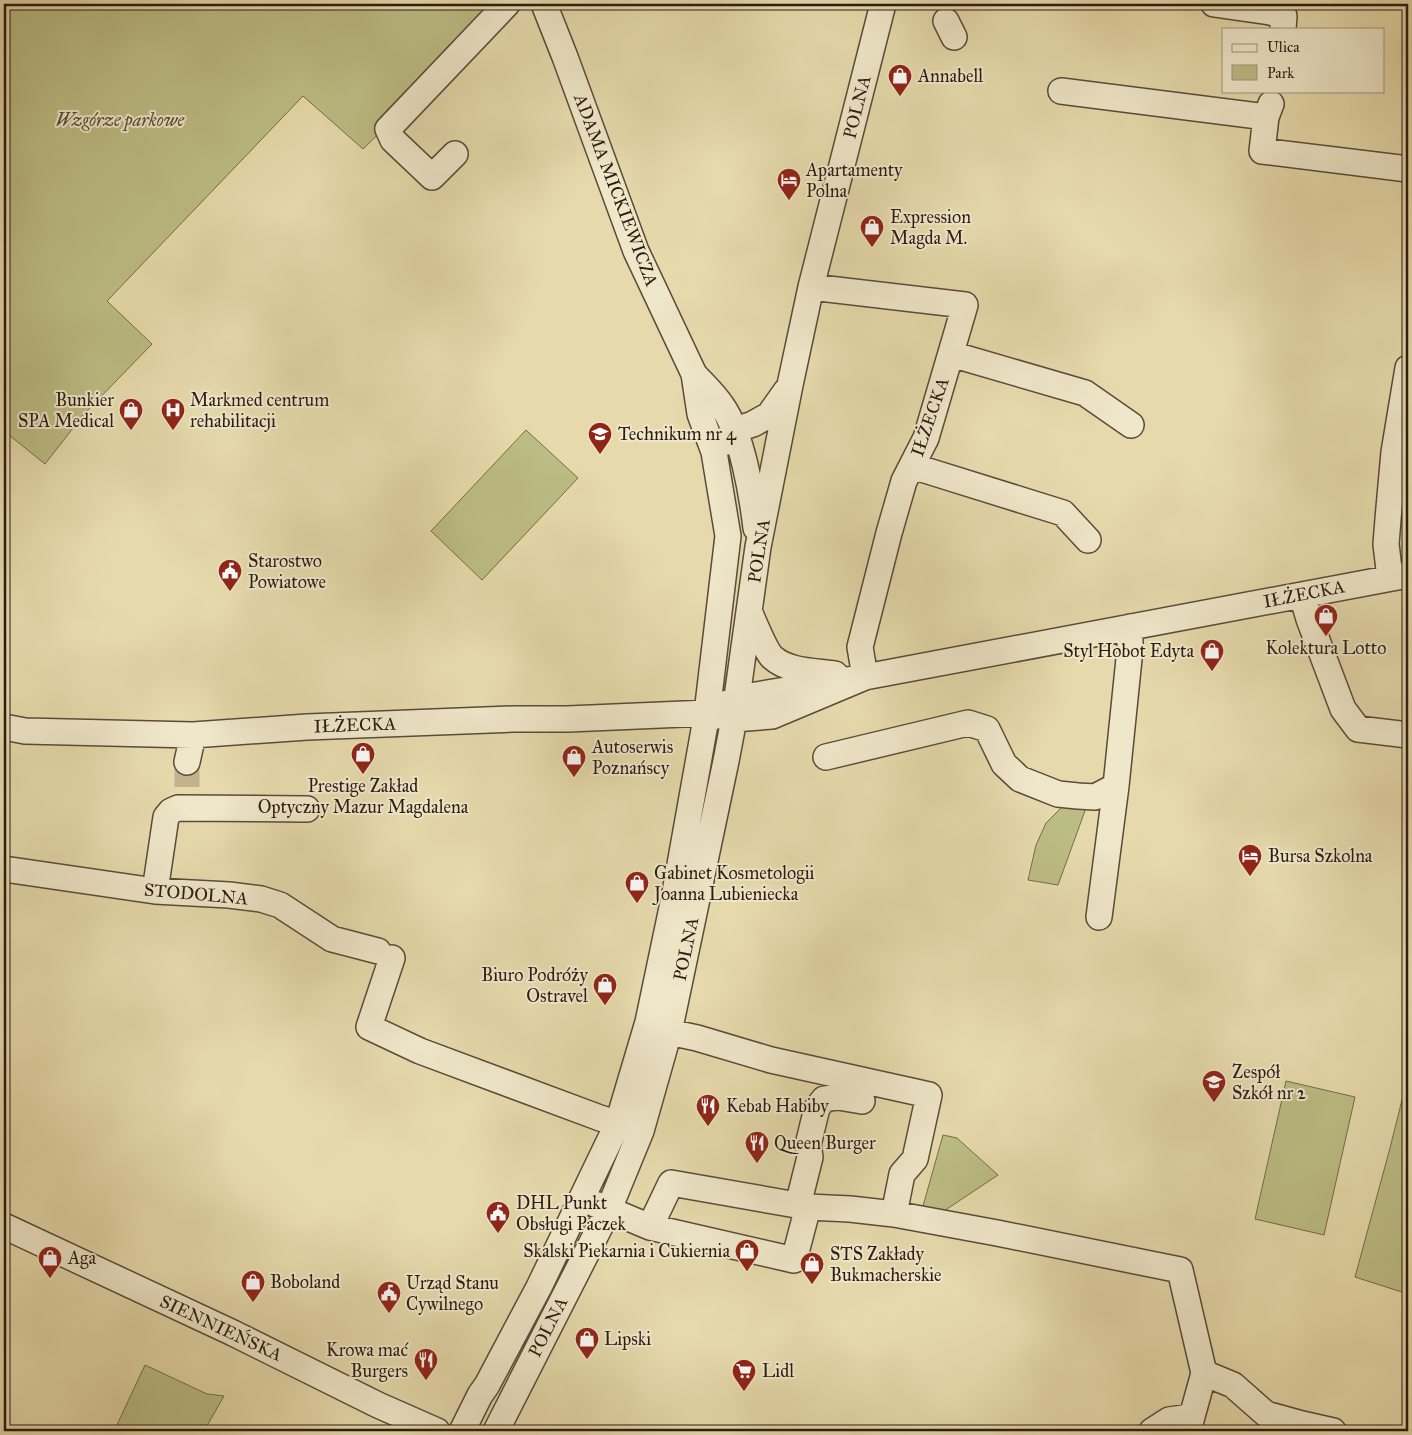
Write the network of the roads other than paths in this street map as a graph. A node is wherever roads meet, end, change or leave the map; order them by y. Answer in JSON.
{"nodes":[{"id":1,"x":507,"y":4,"type":"edge"},
{"id":2,"x":544,"y":4,"type":"edge"},
{"id":3,"x":883,"y":4,"type":"edge"},
{"id":4,"x":1214,"y":4,"type":"edge"},
{"id":5,"x":1283,"y":28,"type":"edge"},
{"id":6,"x":1061,"y":92,"type":"dead end"},
{"id":7,"x":455,"y":154,"type":"dead end"},
{"id":8,"x":1408,"y":169,"type":"edge"},
{"id":9,"x":811,"y":287,"type":"junction"},
{"id":10,"x":951,"y":354,"type":"junction"},
{"id":11,"x":1408,"y":368,"type":"edge"},
{"id":12,"x":694,"y":374,"type":"junction"},
{"id":13,"x":790,"y":385,"type":"junction"},
{"id":14,"x":1131,"y":425,"type":"dead end"},
{"id":15,"x":735,"y":430,"type":"junction"},
{"id":16,"x":780,"y":436,"type":"junction"},
{"id":17,"x":714,"y":452,"type":"junction"},
{"id":18,"x":742,"y":454,"type":"junction"},
{"id":19,"x":912,"y":466,"type":"junction"},
{"id":20,"x":1088,"y":540,"type":"dead end"},
{"id":21,"x":758,"y":547,"type":"junction"},
{"id":22,"x":1399,"y":576,"type":"edge"},
{"id":23,"x":1302,"y":595,"type":"junction"},
{"id":24,"x":750,"y":612,"type":"junction"},
{"id":25,"x":1130,"y":627,"type":"junction"},
{"id":26,"x":865,"y":677,"type":"junction"},
{"id":27,"x":735,"y":709,"type":"junction"},
{"id":28,"x":707,"y":713,"type":"junction"},
{"id":29,"x":4,"y":727,"type":"edge"},
{"id":30,"x":193,"y":735,"type":"junction"},
{"id":31,"x":1408,"y":735,"type":"edge"},
{"id":32,"x":826,"y":757,"type":"dead end"},
{"id":33,"x":187,"y":762,"type":"tunnel mouth"},
{"id":34,"x":1116,"y":786,"type":"junction"},
{"id":35,"x":307,"y":809,"type":"dead end"},
{"id":36,"x":4,"y":869,"type":"edge"},
{"id":37,"x":155,"y":891,"type":"junction"},
{"id":38,"x":1099,"y":917,"type":"dead end"},
{"id":39,"x":673,"y":961,"type":"junction"},
{"id":40,"x":669,"y":1032,"type":"junction"},
{"id":41,"x":862,"y":1101,"type":"dead end"},
{"id":42,"x":618,"y":1123,"type":"junction"},
{"id":43,"x":641,"y":1131,"type":"junction"},
{"id":44,"x":581,"y":1198,"type":"junction"},
{"id":45,"x":803,"y":1206,"type":"junction"},
{"id":46,"x":609,"y":1209,"type":"junction"},
{"id":47,"x":894,"y":1214,"type":"junction"},
{"id":48,"x":4,"y":1226,"type":"edge"},
{"id":49,"x":650,"y":1227,"type":"junction"},
{"id":50,"x":1204,"y":1373,"type":"junction"},
{"id":51,"x":1190,"y":1424,"type":"edge"},
{"id":52,"x":437,"y":1431,"type":"edge"},
{"id":53,"x":462,"y":1431,"type":"edge"},
{"id":54,"x":496,"y":1431,"type":"edge"},
{"id":55,"x":1152,"y":1431,"type":"edge"},
{"id":56,"x":1333,"y":1431,"type":"edge"}],
"edges":[{"from":1,"to":7,"type":"street"},
{"from":2,"to":12,"type":"street","name":"ADAMA MICKIEWICZA"},
{"from":3,"to":9,"type":"street","name":"POLNA"},
{"from":4,"to":5,"type":"street"},
{"from":6,"to":8,"type":"street"},
{"from":9,"to":10,"type":"street","name":"IŁŻECKA"},
{"from":9,"to":13,"type":"street","name":"POLNA"},
{"from":10,"to":14,"type":"street"},
{"from":10,"to":19,"type":"street","name":"IŁŻECKA"},
{"from":11,"to":22,"type":"street","name":"IŁŻECKA"},
{"from":12,"to":15,"type":"street","name":"ADAMA MICKIEWICZA"},
{"from":12,"to":17,"type":"street","name":"ADAMA MICKIEWICZA"},
{"from":13,"to":15,"type":"street","name":"POLNA"},
{"from":13,"to":16,"type":"street","name":"POLNA"},
{"from":15,"to":17,"type":"street","name":"POLNA"},
{"from":15,"to":18,"type":"street","name":"ADAMA MICKIEWICZA"},
{"from":16,"to":18,"type":"street"},
{"from":16,"to":21,"type":"street","name":"POLNA"},
{"from":17,"to":18,"type":"street"},
{"from":17,"to":28,"type":"street","name":"ADAMA MICKIEWICZA"},
{"from":18,"to":21,"type":"street","name":"ADAMA MICKIEWICZA"},
{"from":19,"to":20,"type":"street"},
{"from":19,"to":26,"type":"street","name":"IŁŻECKA"},
{"from":21,"to":24,"type":"street","name":"POLNA"},
{"from":22,"to":23,"type":"street","name":"IŁŻECKA"},
{"from":23,"to":25,"type":"street","name":"IŁŻECKA"},
{"from":23,"to":31,"type":"street"},
{"from":24,"to":26,"type":"street","name":"IŁŻECKA"},
{"from":24,"to":27,"type":"street","name":"POLNA"},
{"from":25,"to":26,"type":"street","name":"IŁŻECKA"},
{"from":25,"to":34,"type":"street"},
{"from":26,"to":27,"type":"street","name":"IŁŻECKA"},
{"from":27,"to":28,"type":"street","name":"IŁŻECKA"},
{"from":27,"to":39,"type":"street","name":"POLNA"},
{"from":28,"to":30,"type":"street","name":"IŁŻECKA"},
{"from":28,"to":39,"type":"street","name":"POLNA"},
{"from":29,"to":30,"type":"street","name":"IŁŻECKA"},
{"from":30,"to":33,"type":"street"},
{"from":32,"to":34,"type":"street"},
{"from":34,"to":38,"type":"street"},
{"from":35,"to":37,"type":"street"},
{"from":36,"to":37,"type":"street","name":"STODOLNA"},
{"from":37,"to":42,"type":"street","name":"STODOLNA"},
{"from":39,"to":40,"type":"street","name":"POLNA"},
{"from":39,"to":42,"type":"street","name":"POLNA"},
{"from":40,"to":43,"type":"street","name":"POLNA"},
{"from":40,"to":47,"type":"street"},
{"from":41,"to":45,"type":"street"},
{"from":42,"to":43,"type":"street"},
{"from":42,"to":44,"type":"street","name":"POLNA"},
{"from":43,"to":46,"type":"street","name":"POLNA"},
{"from":44,"to":46,"type":"street"},
{"from":44,"to":53,"type":"street","name":"POLNA"},
{"from":45,"to":47,"type":"street"},
{"from":45,"to":49,"type":"street"},
{"from":45,"to":49,"type":"street"},
{"from":46,"to":49,"type":"street"},
{"from":46,"to":54,"type":"street","name":"POLNA"},
{"from":47,"to":50,"type":"street"},
{"from":48,"to":52,"type":"street","name":"SIENNIEŃSKA"},
{"from":50,"to":51,"type":"street"},
{"from":50,"to":56,"type":"street"},
{"from":51,"to":55,"type":"street"}]}
